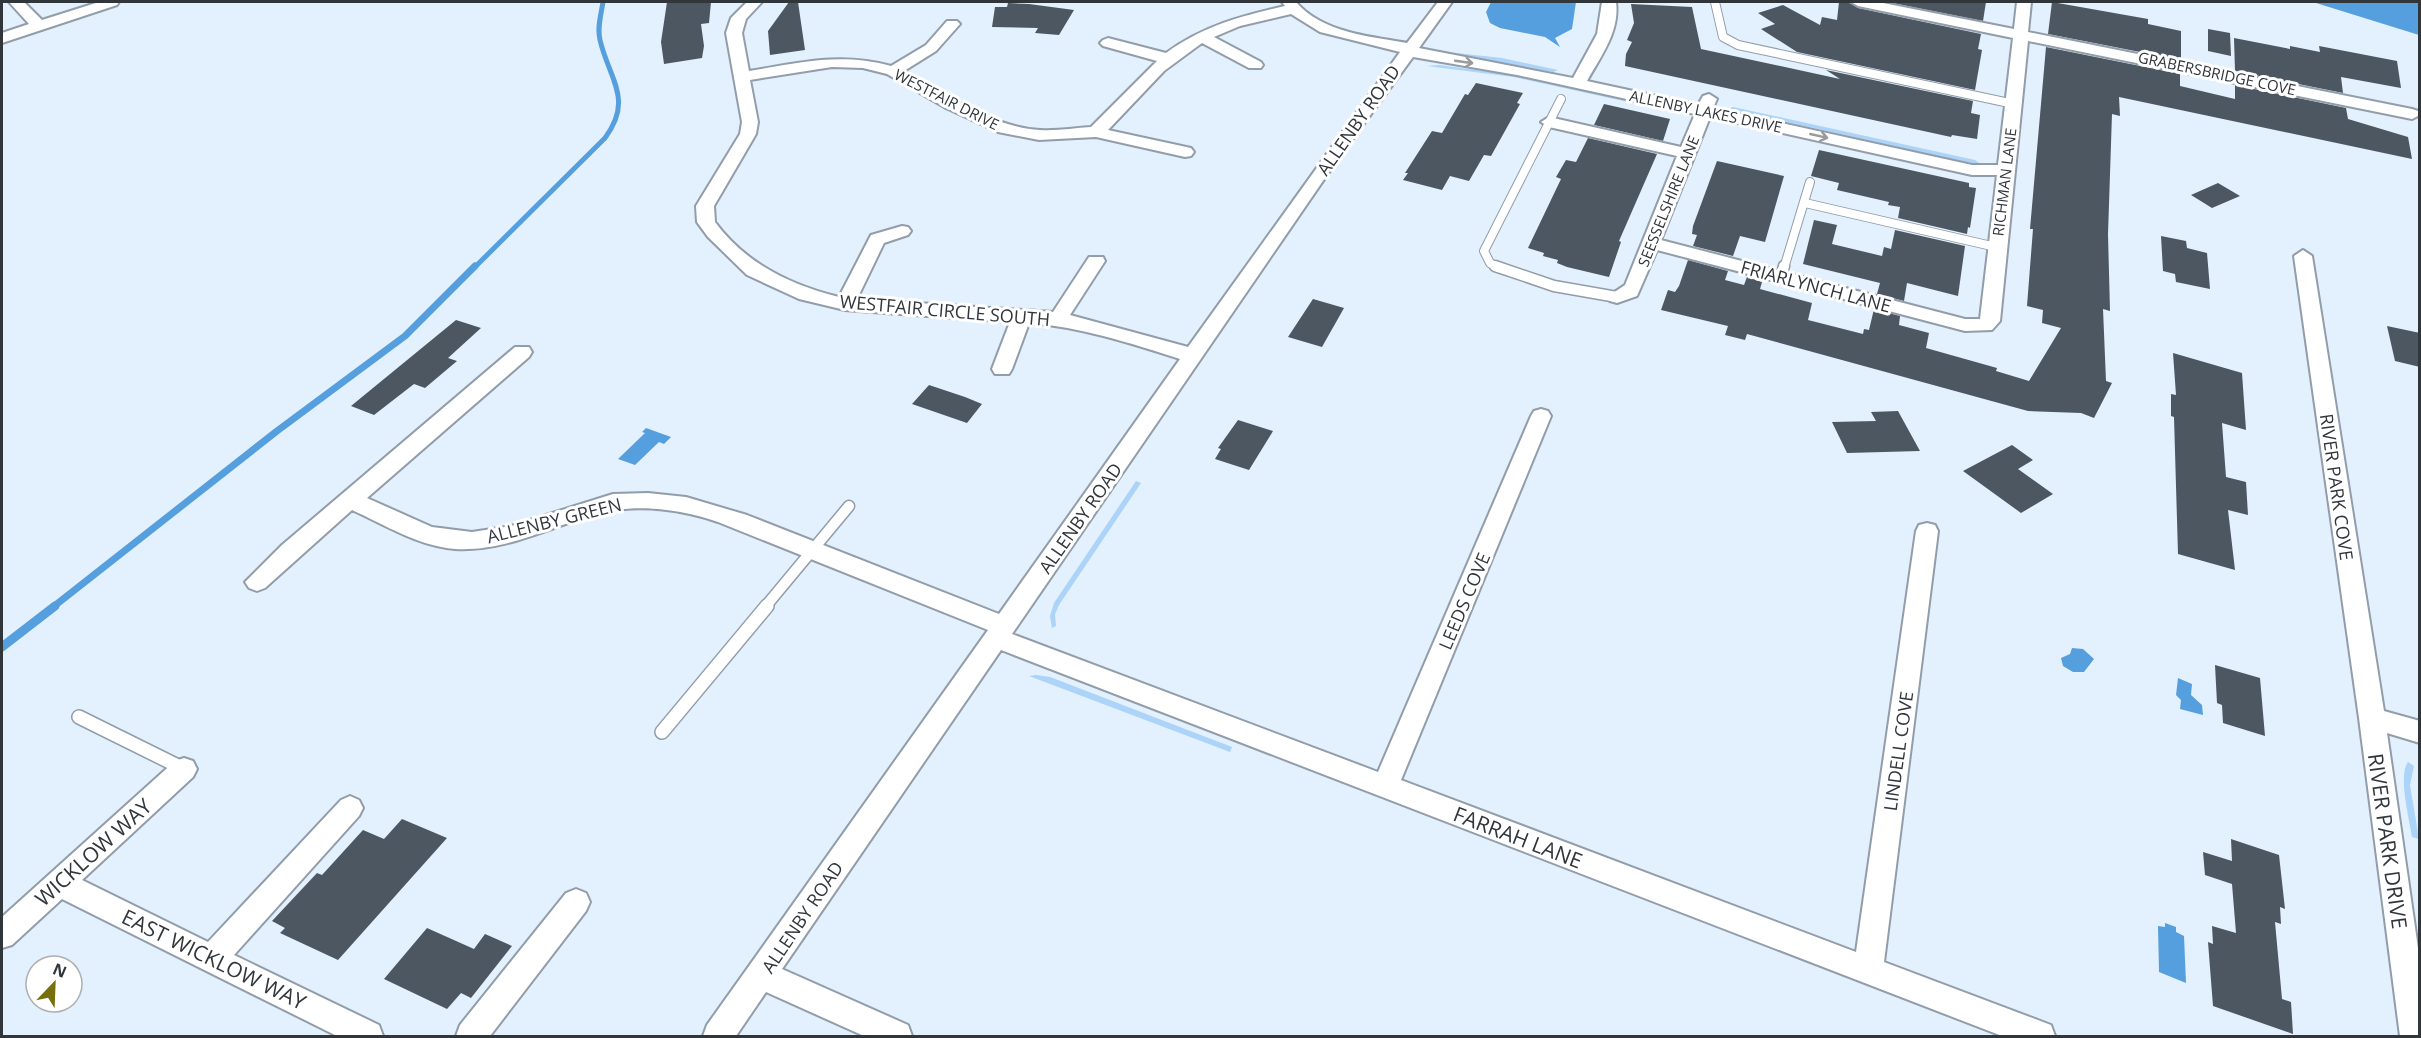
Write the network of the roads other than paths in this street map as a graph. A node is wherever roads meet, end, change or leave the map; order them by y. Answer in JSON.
{"nodes":[{"id":1,"x":16,"y":2,"type":"edge"},
{"id":2,"x":112,"y":2,"type":"edge"},
{"id":3,"x":755,"y":2,"type":"edge"},
{"id":4,"x":1445,"y":2,"type":"edge"},
{"id":5,"x":1609,"y":2,"type":"edge"},
{"id":6,"x":1715,"y":2,"type":"edge"},
{"id":7,"x":1858,"y":2,"type":"edge"},
{"id":8,"x":2024,"y":2,"type":"edge"},
{"id":9,"x":1291,"y":5,"type":"edge"},
{"id":10,"x":952,"y":24,"type":"dead end"},
{"id":11,"x":38,"y":25,"type":"junction"},
{"id":12,"x":2022,"y":33,"type":"junction"},
{"id":13,"x":1201,"y":36,"type":"junction"},
{"id":14,"x":2,"y":38,"type":"edge"},
{"id":15,"x":1108,"y":43,"type":"dead end"},
{"id":16,"x":1410,"y":47,"type":"junction"},
{"id":17,"x":1169,"y":59,"type":"junction"},
{"id":18,"x":1255,"y":65,"type":"dead end"},
{"id":19,"x":893,"y":71,"type":"junction"},
{"id":20,"x":1581,"y":76,"type":"junction"},
{"id":21,"x":741,"y":77,"type":"junction"},
{"id":22,"x":1561,"y":99,"type":"dead end"},
{"id":23,"x":1707,"y":104,"type":"junction"},
{"id":24,"x":2013,"y":104,"type":"junction"},
{"id":25,"x":2412,"y":114,"type":"dead end"},
{"id":26,"x":1549,"y":122,"type":"junction"},
{"id":27,"x":1096,"y":132,"type":"junction"},
{"id":28,"x":1185,"y":152,"type":"dead end"},
{"id":29,"x":1686,"y":153,"type":"junction"},
{"id":30,"x":2006,"y":168,"type":"junction"},
{"id":31,"x":1810,"y":182,"type":"dead end"},
{"id":32,"x":1805,"y":203,"type":"junction"},
{"id":33,"x":902,"y":231,"type":"dead end"},
{"id":34,"x":1651,"y":243,"type":"junction"},
{"id":35,"x":1996,"y":248,"type":"junction"},
{"id":36,"x":2303,"y":256,"type":"dead end"},
{"id":37,"x":1096,"y":261,"type":"dead end"},
{"id":38,"x":1782,"y":277,"type":"junction"},
{"id":39,"x":1617,"y":297,"type":"joint"},
{"id":40,"x":845,"y":304,"type":"junction"},
{"id":41,"x":1022,"y":316,"type":"junction"},
{"id":42,"x":1058,"y":319,"type":"junction"},
{"id":43,"x":1981,"y":326,"type":"joint"},
{"id":44,"x":522,"y":352,"type":"dead end"},
{"id":45,"x":1194,"y":356,"type":"junction"},
{"id":46,"x":1002,"y":369,"type":"dead end"},
{"id":47,"x":1541,"y":416,"type":"dead end"},
{"id":48,"x":351,"y":500,"type":"junction"},
{"id":49,"x":849,"y":506,"type":"dead end"},
{"id":50,"x":1927,"y":531,"type":"dead end"},
{"id":51,"x":813,"y":549,"type":"junction"},
{"id":52,"x":257,"y":582,"type":"dead end"},
{"id":53,"x":1000,"y":632,"type":"junction"},
{"id":54,"x":79,"y":717,"type":"dead end"},
{"id":55,"x":2372,"y":718,"type":"junction"},
{"id":56,"x":662,"y":732,"type":"dead end"},
{"id":57,"x":2420,"y":732,"type":"edge"},
{"id":58,"x":184,"y":769,"type":"joint"},
{"id":59,"x":1385,"y":786,"type":"junction"},
{"id":60,"x":350,"y":808,"type":"dead end"},
{"id":61,"x":59,"y":883,"type":"junction"},
{"id":62,"x":576,"y":902,"type":"dead end"},
{"id":63,"x":2,"y":935,"type":"edge"},
{"id":64,"x":212,"y":958,"type":"junction"},
{"id":65,"x":1868,"y":971,"type":"junction"},
{"id":66,"x":762,"y":975,"type":"junction"},
{"id":67,"x":368,"y":1036,"type":"edge"},
{"id":68,"x":471,"y":1036,"type":"edge"},
{"id":69,"x":718,"y":1036,"type":"edge"},
{"id":70,"x":897,"y":1036,"type":"edge"},
{"id":71,"x":2040,"y":1036,"type":"edge"},
{"id":72,"x":2415,"y":1036,"type":"edge"}],
"edges":[{"from":1,"to":11,"type":"street"},
{"from":2,"to":11,"type":"street"},
{"from":3,"to":21,"type":"street","name":"WESTFAIR CIRCLE SOUTH"},
{"from":4,"to":16,"type":"street","name":"ALLENBY ROAD"},
{"from":5,"to":20,"type":"street"},
{"from":6,"to":24,"type":"lane"},
{"from":7,"to":12,"type":"street","name":"GRABERSBRIDGE COVE"},
{"from":8,"to":12,"type":"street","name":"RICHMAN LANE"},
{"from":9,"to":13,"type":"street"},
{"from":9,"to":16,"type":"street","name":"ALLENBY LAKES DRIVE"},
{"from":10,"to":19,"type":"street"},
{"from":11,"to":14,"type":"street"},
{"from":12,"to":24,"type":"street","name":"RICHMAN LANE"},
{"from":12,"to":25,"type":"street","name":"GRABERSBRIDGE COVE"},
{"from":13,"to":17,"type":"street"},
{"from":13,"to":18,"type":"street"},
{"from":15,"to":17,"type":"street"},
{"from":16,"to":20,"type":"street","name":"ALLENBY LAKES DRIVE"},
{"from":16,"to":45,"type":"street","name":"ALLENBY ROAD"},
{"from":17,"to":27,"type":"street"},
{"from":19,"to":21,"type":"street","name":"WESTFAIR DRIVE"},
{"from":19,"to":27,"type":"street","name":"WESTFAIR DRIVE"},
{"from":20,"to":23,"type":"street","name":"ALLENBY LAKES DRIVE"},
{"from":21,"to":40,"type":"street","name":"WESTFAIR CIRCLE SOUTH"},
{"from":22,"to":26,"type":"lane"},
{"from":23,"to":29,"type":"street","name":"SEESSELSHIRE LANE"},
{"from":23,"to":30,"type":"street","name":"ALLENBY LAKES DRIVE"},
{"from":24,"to":30,"type":"street","name":"RICHMAN LANE"},
{"from":26,"to":29,"type":"street"},
{"from":26,"to":39,"type":"lane"},
{"from":27,"to":28,"type":"street","name":"WESTFAIR DRIVE"},
{"from":29,"to":34,"type":"street","name":"SEESSELSHIRE LANE"},
{"from":30,"to":35,"type":"street","name":"RICHMAN LANE"},
{"from":31,"to":32,"type":"lane"},
{"from":32,"to":35,"type":"lane"},
{"from":32,"to":38,"type":"lane"},
{"from":33,"to":40,"type":"street"},
{"from":34,"to":38,"type":"street","name":"FRIARLYNCH LANE"},
{"from":34,"to":39,"type":"street","name":"SEESSELSHIRE LANE"},
{"from":35,"to":43,"type":"street","name":"RICHMAN LANE"},
{"from":36,"to":55,"type":"street","name":"RIVER PARK COVE"},
{"from":37,"to":42,"type":"street"},
{"from":38,"to":43,"type":"street","name":"FRIARLYNCH LANE"},
{"from":40,"to":41,"type":"street","name":"WESTFAIR CIRCLE SOUTH"},
{"from":41,"to":42,"type":"street","name":"WESTFAIR CIRCLE SOUTH"},
{"from":41,"to":46,"type":"street"},
{"from":42,"to":45,"type":"street","name":"WESTFAIR CIRCLE SOUTH"},
{"from":44,"to":48,"type":"street"},
{"from":45,"to":53,"type":"street","name":"ALLENBY ROAD"},
{"from":47,"to":59,"type":"street","name":"LEEDS COVE"},
{"from":48,"to":51,"type":"street","name":"ALLENBY GREEN"},
{"from":48,"to":52,"type":"street"},
{"from":49,"to":51,"type":"lane"},
{"from":50,"to":65,"type":"street","name":"LINDELL COVE"},
{"from":51,"to":53,"type":"street","name":"ALLENBY GREEN"},
{"from":51,"to":56,"type":"lane"},
{"from":53,"to":59,"type":"street","name":"FARRAH LANE"},
{"from":53,"to":66,"type":"street","name":"ALLENBY ROAD"},
{"from":54,"to":58,"type":"lane"},
{"from":55,"to":57,"type":"street"},
{"from":55,"to":72,"type":"street","name":"RIVER PARK DRIVE"},
{"from":58,"to":61,"type":"street","name":"WICKLOW WAY"},
{"from":59,"to":65,"type":"street","name":"FARRAH LANE"},
{"from":60,"to":64,"type":"street"},
{"from":61,"to":63,"type":"street","name":"WICKLOW WAY"},
{"from":61,"to":64,"type":"street","name":"EAST WICKLOW WAY"},
{"from":62,"to":68,"type":"street"},
{"from":64,"to":67,"type":"street","name":"EAST WICKLOW WAY"},
{"from":65,"to":71,"type":"street","name":"FARRAH LANE"},
{"from":66,"to":69,"type":"street","name":"ALLENBY ROAD"},
{"from":66,"to":70,"type":"street"}]}
